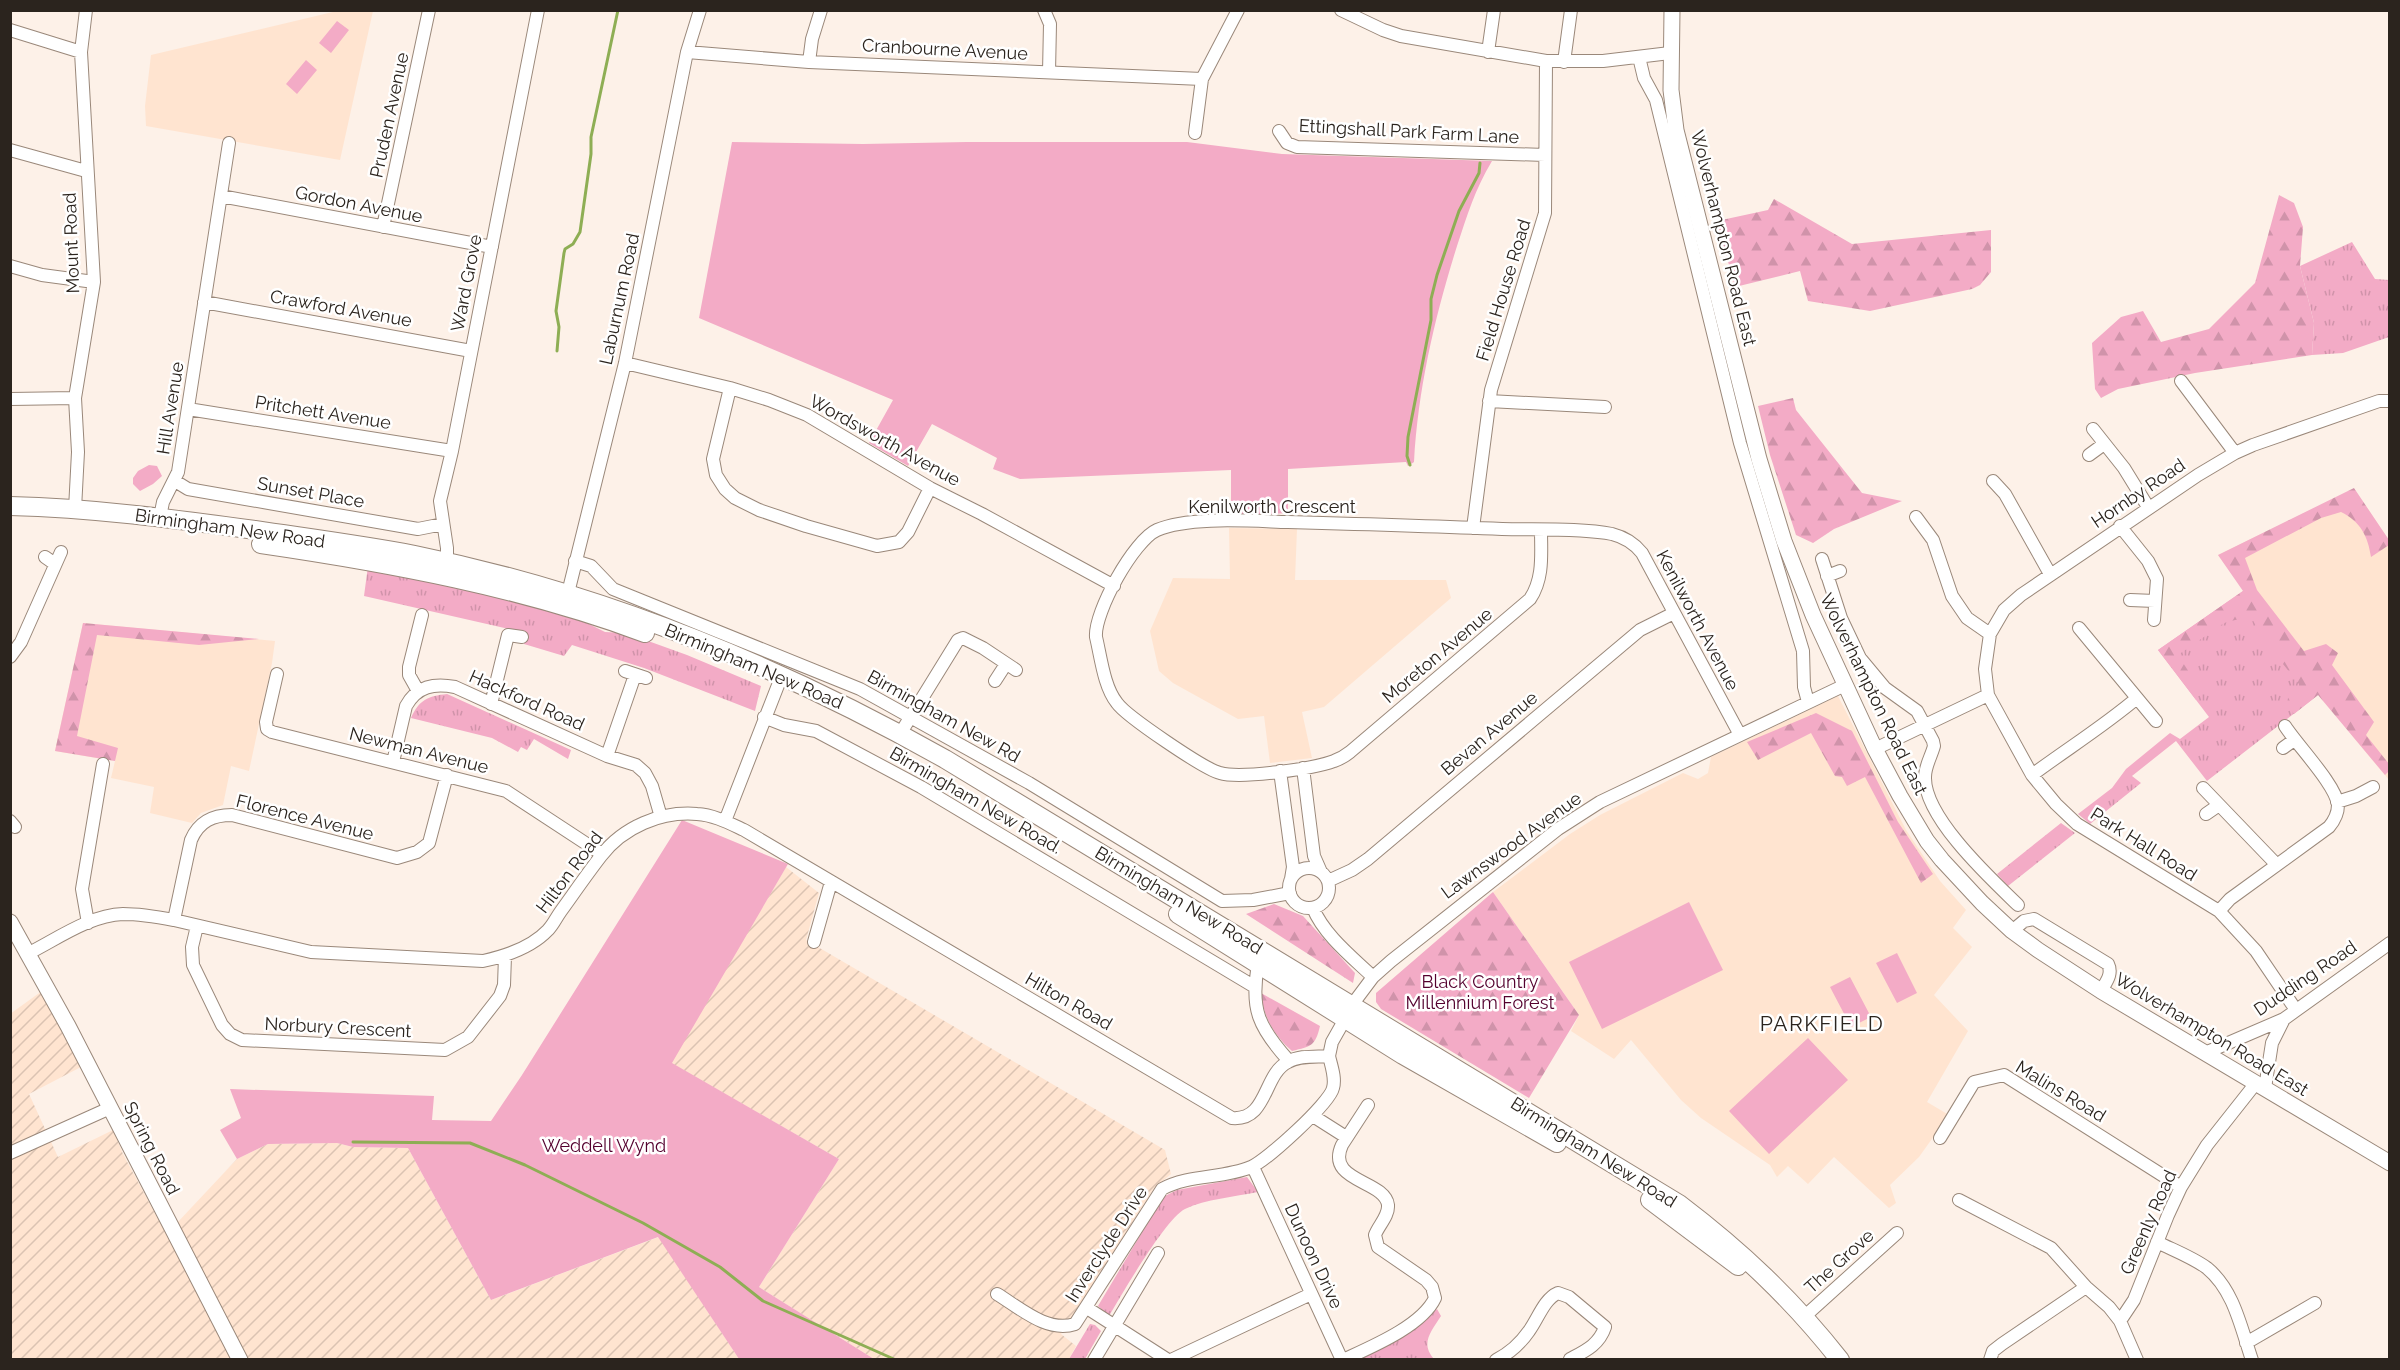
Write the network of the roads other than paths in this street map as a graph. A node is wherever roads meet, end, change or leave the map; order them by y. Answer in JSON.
{"nodes":[{"id":1,"x":86,"y":10,"type":"edge"},
{"id":2,"x":429,"y":10,"type":"edge"},
{"id":3,"x":538,"y":10,"type":"edge"},
{"id":4,"x":700,"y":10,"type":"edge"},
{"id":5,"x":821,"y":10,"type":"edge"},
{"id":6,"x":1044,"y":10,"type":"edge"},
{"id":7,"x":1238,"y":10,"type":"edge"},
{"id":8,"x":1341,"y":10,"type":"edge"},
{"id":9,"x":1494,"y":10,"type":"edge"},
{"id":10,"x":1571,"y":10,"type":"edge"},
{"id":11,"x":1672,"y":10,"type":"edge"},
{"id":12,"x":10,"y":30,"type":"edge"},
{"id":13,"x":81,"y":52,"type":"junction"},
{"id":14,"x":687,"y":52,"type":"junction"},
{"id":15,"x":1488,"y":52,"type":"junction"},
{"id":16,"x":1670,"y":53,"type":"junction"},
{"id":17,"x":1640,"y":57,"type":"junction"},
{"id":18,"x":809,"y":62,"type":"junction"},
{"id":19,"x":1546,"y":62,"type":"junction"},
{"id":20,"x":1564,"y":62,"type":"junction"},
{"id":21,"x":1050,"y":72,"type":"junction"},
{"id":22,"x":1202,"y":79,"type":"junction"},
{"id":23,"x":1279,"y":131,"type":"dead end"},
{"id":24,"x":1195,"y":133,"type":"dead end"},
{"id":25,"x":229,"y":142,"type":"dead end"},
{"id":26,"x":10,"y":150,"type":"edge"},
{"id":27,"x":1545,"y":155,"type":"junction"},
{"id":28,"x":86,"y":171,"type":"junction"},
{"id":29,"x":220,"y":196,"type":"junction"},
{"id":30,"x":383,"y":227,"type":"junction"},
{"id":31,"x":492,"y":247,"type":"junction"},
{"id":32,"x":10,"y":266,"type":"edge"},
{"id":33,"x":94,"y":282,"type":"junction"},
{"id":34,"x":204,"y":302,"type":"junction"},
{"id":35,"x":471,"y":351,"type":"junction"},
{"id":36,"x":625,"y":363,"type":"junction"},
{"id":37,"x":2181,"y":381,"type":"dead end"},
{"id":38,"x":2202,"y":387,"type":"dead end"},
{"id":39,"x":730,"y":388,"type":"junction"},
{"id":40,"x":2192,"y":395,"type":"junction"},
{"id":41,"x":75,"y":398,"type":"junction"},
{"id":42,"x":10,"y":399,"type":"edge"},
{"id":43,"x":1489,"y":401,"type":"junction"},
{"id":44,"x":2390,"y":401,"type":"edge"},
{"id":45,"x":1605,"y":407,"type":"dead end"},
{"id":46,"x":188,"y":409,"type":"junction"},
{"id":47,"x":2093,"y":429,"type":"dead end"},
{"id":48,"x":2104,"y":444,"type":"junction"},
{"id":49,"x":452,"y":451,"type":"junction"},
{"id":50,"x":2235,"y":453,"type":"junction"},
{"id":51,"x":2089,"y":455,"type":"dead end"},
{"id":52,"x":175,"y":481,"type":"junction"},
{"id":53,"x":1993,"y":481,"type":"dead end"},
{"id":54,"x":930,"y":488,"type":"junction"},
{"id":55,"x":10,"y":507,"type":"edge"},
{"id":56,"x":2148,"y":507,"type":"junction"},
{"id":57,"x":75,"y":515,"type":"junction"},
{"id":58,"x":160,"y":517,"type":"junction"},
{"id":59,"x":1916,"y":517,"type":"dead end"},
{"id":60,"x":10,"y":519,"type":"edge"},
{"id":61,"x":443,"y":524,"type":"junction"},
{"id":62,"x":2120,"y":526,"type":"junction"},
{"id":63,"x":1473,"y":528,"type":"junction"},
{"id":64,"x":1541,"y":530,"type":"junction"},
{"id":65,"x":54,"y":558,"type":"dead end"},
{"id":66,"x":1822,"y":559,"type":"dead end"},
{"id":67,"x":575,"y":561,"type":"junction"},
{"id":68,"x":446,"y":569,"type":"junction"},
{"id":69,"x":1840,"y":571,"type":"dead end"},
{"id":70,"x":2050,"y":574,"type":"junction"},
{"id":71,"x":1827,"y":576,"type":"junction"},
{"id":72,"x":1114,"y":586,"type":"junction"},
{"id":73,"x":566,"y":600,"type":"junction"},
{"id":74,"x":2130,"y":600,"type":"dead end"},
{"id":75,"x":2155,"y":602,"type":"junction"},
{"id":76,"x":1674,"y":613,"type":"junction"},
{"id":77,"x":422,"y":615,"type":"dead end"},
{"id":78,"x":2154,"y":620,"type":"dead end"},
{"id":79,"x":2079,"y":628,"type":"dead end"},
{"id":80,"x":1990,"y":634,"type":"junction"},
{"id":81,"x":522,"y":638,"type":"dead end"},
{"id":82,"x":10,"y":657,"type":"edge"},
{"id":83,"x":277,"y":674,"type":"dead end"},
{"id":84,"x":635,"y":675,"type":"dead end"},
{"id":85,"x":779,"y":680,"type":"junction"},
{"id":86,"x":994,"y":681,"type":"dead end"},
{"id":87,"x":1845,"y":685,"type":"junction"},
{"id":88,"x":418,"y":691,"type":"junction"},
{"id":89,"x":1988,"y":695,"type":"junction"},
{"id":90,"x":2137,"y":698,"type":"junction"},
{"id":91,"x":1808,"y":702,"type":"junction"},
{"id":92,"x":491,"y":704,"type":"junction"},
{"id":93,"x":764,"y":717,"type":"junction"},
{"id":94,"x":913,"y":717,"type":"junction"},
{"id":95,"x":2156,"y":721,"type":"dead end"},
{"id":96,"x":1925,"y":725,"type":"junction"},
{"id":97,"x":2285,"y":726,"type":"dead end"},
{"id":98,"x":900,"y":734,"type":"junction"},
{"id":99,"x":1740,"y":735,"type":"junction"},
{"id":100,"x":2294,"y":740,"type":"junction"},
{"id":101,"x":2283,"y":748,"type":"dead end"},
{"id":102,"x":1875,"y":749,"type":"junction"},
{"id":103,"x":607,"y":756,"type":"junction"},
{"id":104,"x":393,"y":762,"type":"junction"},
{"id":105,"x":103,"y":764,"type":"dead end"},
{"id":106,"x":1303,"y":768,"type":"junction"},
{"id":107,"x":1280,"y":771,"type":"junction"},
{"id":108,"x":447,"y":775,"type":"junction"},
{"id":109,"x":2032,"y":775,"type":"junction"},
{"id":110,"x":2373,"y":787,"type":"dead end"},
{"id":111,"x":2203,"y":788,"type":"dead end"},
{"id":112,"x":2337,"y":802,"type":"junction"},
{"id":113,"x":2219,"y":805,"type":"junction"},
{"id":114,"x":2206,"y":814,"type":"dead end"},
{"id":115,"x":661,"y":817,"type":"junction"},
{"id":116,"x":725,"y":821,"type":"junction"},
{"id":117,"x":602,"y":854,"type":"junction"},
{"id":118,"x":2277,"y":865,"type":"junction"},
{"id":119,"x":1324,"y":876,"type":"junction"},
{"id":120,"x":1291,"y":879,"type":"junction"},
{"id":121,"x":831,"y":882,"type":"junction"},
{"id":122,"x":1290,"y":893,"type":"junction"},
{"id":123,"x":2018,"y":905,"type":"dead end"},
{"id":124,"x":1312,"y":908,"type":"junction"},
{"id":125,"x":2218,"y":911,"type":"junction"},
{"id":126,"x":174,"y":920,"type":"junction"},
{"id":127,"x":10,"y":922,"type":"edge"},
{"id":128,"x":88,"y":923,"type":"junction"},
{"id":129,"x":197,"y":926,"type":"junction"},
{"id":130,"x":2012,"y":930,"type":"junction"},
{"id":131,"x":814,"y":942,"type":"dead end"},
{"id":132,"x":2390,"y":943,"type":"edge"},
{"id":133,"x":29,"y":953,"type":"junction"},
{"id":134,"x":505,"y":956,"type":"junction"},
{"id":135,"x":1258,"y":965,"type":"junction"},
{"id":136,"x":1373,"y":977,"type":"junction"},
{"id":137,"x":1255,"y":987,"type":"junction"},
{"id":138,"x":2101,"y":991,"type":"junction"},
{"id":139,"x":2296,"y":1010,"type":"junction"},
{"id":140,"x":1349,"y":1012,"type":"junction"},
{"id":141,"x":2284,"y":1019,"type":"junction"},
{"id":142,"x":2205,"y":1053,"type":"junction"},
{"id":143,"x":1329,"y":1056,"type":"junction"},
{"id":144,"x":1289,"y":1061,"type":"junction"},
{"id":145,"x":2261,"y":1086,"type":"junction"},
{"id":146,"x":1368,"y":1105,"type":"dead end"},
{"id":147,"x":110,"y":1108,"type":"junction"},
{"id":148,"x":1313,"y":1116,"type":"junction"},
{"id":149,"x":1346,"y":1137,"type":"junction"},
{"id":150,"x":1940,"y":1138,"type":"dead end"},
{"id":151,"x":10,"y":1153,"type":"edge"},
{"id":152,"x":2390,"y":1163,"type":"edge"},
{"id":153,"x":1253,"y":1167,"type":"junction"},
{"id":154,"x":2181,"y":1187,"type":"junction"},
{"id":155,"x":1959,"y":1200,"type":"dead end"},
{"id":156,"x":1897,"y":1233,"type":"dead end"},
{"id":157,"x":2157,"y":1242,"type":"junction"},
{"id":158,"x":1158,"y":1253,"type":"dead end"},
{"id":159,"x":2086,"y":1287,"type":"junction"},
{"id":160,"x":997,"y":1294,"type":"dead end"},
{"id":161,"x":1311,"y":1294,"type":"junction"},
{"id":162,"x":2315,"y":1303,"type":"dead end"},
{"id":163,"x":1087,"y":1308,"type":"junction"},
{"id":164,"x":1805,"y":1316,"type":"junction"},
{"id":165,"x":2120,"y":1321,"type":"junction"},
{"id":166,"x":1114,"y":1326,"type":"junction"},
{"id":167,"x":2246,"y":1343,"type":"junction"},
{"id":168,"x":240,"y":1359,"type":"edge"},
{"id":169,"x":1094,"y":1359,"type":"edge"},
{"id":170,"x":1170,"y":1359,"type":"edge"},
{"id":171,"x":1343,"y":1359,"type":"edge"},
{"id":172,"x":1496,"y":1359,"type":"edge"},
{"id":173,"x":1570,"y":1359,"type":"edge"},
{"id":174,"x":1825,"y":1359,"type":"edge"},
{"id":175,"x":1840,"y":1359,"type":"edge"},
{"id":176,"x":1990,"y":1359,"type":"edge"},
{"id":177,"x":2137,"y":1359,"type":"edge"},
{"id":178,"x":2252,"y":1359,"type":"edge"}],
"edges":[{"from":1,"to":13,"type":"street","name":"Mount Road"},
{"from":2,"to":30,"type":"street","name":"Pruden Avenue"},
{"from":3,"to":31,"type":"street","name":"Ward Grove"},
{"from":4,"to":14,"type":"street","name":"Laburnum Road"},
{"from":5,"to":18,"type":"street"},
{"from":6,"to":21,"type":"street"},
{"from":7,"to":22,"type":"street"},
{"from":8,"to":15,"type":"street"},
{"from":9,"to":15,"type":"street"},
{"from":10,"to":20,"type":"street"},
{"from":11,"to":16,"type":"main road","name":"Wolverhampton Road East"},
{"from":12,"to":13,"type":"street"},
{"from":13,"to":28,"type":"street","name":"Mount Road"},
{"from":14,"to":18,"type":"street","name":"Cranbourne Avenue"},
{"from":14,"to":36,"type":"street","name":"Laburnum Road"},
{"from":15,"to":19,"type":"street"},
{"from":16,"to":17,"type":"street"},
{"from":16,"to":87,"type":"main road","name":"Wolverhampton Road East"},
{"from":17,"to":20,"type":"street"},
{"from":17,"to":91,"type":"street","name":"Wolverhampton Road East"},
{"from":18,"to":21,"type":"street","name":"Cranbourne Avenue"},
{"from":19,"to":20,"type":"street"},
{"from":19,"to":27,"type":"street","name":"Field House Road"},
{"from":21,"to":22,"type":"street","name":"Cranbourne Avenue"},
{"from":22,"to":24,"type":"street"},
{"from":23,"to":27,"type":"street","name":"Ettingshall Park Farm Lane"},
{"from":25,"to":29,"type":"street","name":"Hill Avenue"},
{"from":26,"to":28,"type":"street"},
{"from":27,"to":43,"type":"street","name":"Field House Road"},
{"from":28,"to":33,"type":"street","name":"Mount Road"},
{"from":29,"to":30,"type":"street","name":"Gordon Avenue"},
{"from":29,"to":34,"type":"street","name":"Hill Avenue"},
{"from":30,"to":31,"type":"street","name":"Gordon Avenue"},
{"from":31,"to":35,"type":"street","name":"Ward Grove"},
{"from":32,"to":33,"type":"street"},
{"from":33,"to":41,"type":"street","name":"Mount Road"},
{"from":34,"to":35,"type":"street","name":"Crawford Avenue"},
{"from":34,"to":46,"type":"street","name":"Hill Avenue"},
{"from":35,"to":49,"type":"street","name":"Ward Grove"},
{"from":36,"to":39,"type":"street","name":"Wordsworth Avenue"},
{"from":36,"to":67,"type":"street","name":"Laburnum Road"},
{"from":37,"to":40,"type":"street"},
{"from":38,"to":40,"type":"street"},
{"from":39,"to":54,"type":"street","name":"Wordsworth Avenue"},
{"from":39,"to":54,"type":"street"},
{"from":40,"to":50,"type":"street"},
{"from":41,"to":42,"type":"street"},
{"from":41,"to":57,"type":"street","name":"Mount Road"},
{"from":43,"to":45,"type":"street"},
{"from":43,"to":63,"type":"street","name":"Field House Road"},
{"from":44,"to":50,"type":"street","name":"Hornby Road"},
{"from":46,"to":49,"type":"street","name":"Pritchett Avenue"},
{"from":46,"to":52,"type":"street","name":"Hill Avenue"},
{"from":47,"to":48,"type":"street"},
{"from":48,"to":51,"type":"street"},
{"from":48,"to":56,"type":"street"},
{"from":49,"to":61,"type":"street","name":"Ward Grove"},
{"from":50,"to":56,"type":"street","name":"Hornby Road"},
{"from":52,"to":58,"type":"street","name":"Hill Avenue"},
{"from":52,"to":61,"type":"street","name":"Sunset Place"},
{"from":53,"to":70,"type":"street"},
{"from":54,"to":72,"type":"street","name":"Wordsworth Avenue"},
{"from":55,"to":57,"type":"highway","name":"Birmingham New Road"},
{"from":56,"to":62,"type":"street","name":"Hornby Road"},
{"from":57,"to":58,"type":"highway","name":"Birmingham New Road"},
{"from":57,"to":60,"type":"highway","name":"Birmingham New Road"},
{"from":57,"to":68,"type":"highway","name":"Birmingham New Road"},
{"from":58,"to":68,"type":"highway","name":"Birmingham New Road"},
{"from":59,"to":80,"type":"street"},
{"from":61,"to":68,"type":"street","name":"Ward Grove"},
{"from":62,"to":70,"type":"street","name":"Hornby Road"},
{"from":62,"to":75,"type":"street"},
{"from":63,"to":64,"type":"street","name":"Kenilworth Crescent"},
{"from":63,"to":72,"type":"street","name":"Kenilworth Crescent"},
{"from":64,"to":76,"type":"street","name":"Kenilworth Avenue"},
{"from":64,"to":106,"type":"street","name":"Moreton Avenue"},
{"from":65,"to":82,"type":"street"},
{"from":66,"to":71,"type":"street"},
{"from":67,"to":73,"type":"street","name":"Laburnum Road"},
{"from":67,"to":94,"type":"street","name":"Birmingham New Rd"},
{"from":68,"to":73,"type":"highway","name":"Birmingham New Road"},
{"from":69,"to":71,"type":"street"},
{"from":70,"to":80,"type":"street","name":"Hornby Road"},
{"from":71,"to":96,"type":"street"},
{"from":72,"to":107,"type":"street","name":"Kenilworth Crescent"},
{"from":73,"to":85,"type":"highway","name":"Birmingham New Road"},
{"from":74,"to":75,"type":"street"},
{"from":75,"to":78,"type":"street"},
{"from":76,"to":99,"type":"street","name":"Kenilworth Avenue"},
{"from":76,"to":119,"type":"street","name":"Bevan Avenue"},
{"from":77,"to":88,"type":"street"},
{"from":79,"to":90,"type":"street"},
{"from":80,"to":89,"type":"street","name":"Hornby Road"},
{"from":81,"to":92,"type":"street"},
{"from":83,"to":104,"type":"street","name":"Newman Avenue"},
{"from":84,"to":103,"type":"street"},
{"from":85,"to":93,"type":"street"},
{"from":85,"to":98,"type":"highway","name":"Birmingham New Road"},
{"from":85,"to":135,"type":"highway","name":"Birmingham New Road"},
{"from":86,"to":94,"type":"street"},
{"from":87,"to":91,"type":"street","name":"Lawnswood Avenue"},
{"from":87,"to":102,"type":"main road","name":"Wolverhampton Road East"},
{"from":88,"to":92,"type":"street","name":"Hackford Road"},
{"from":88,"to":104,"type":"street"},
{"from":89,"to":96,"type":"street"},
{"from":89,"to":109,"type":"street","name":"Park Hall Road"},
{"from":90,"to":95,"type":"street"},
{"from":90,"to":109,"type":"street"},
{"from":91,"to":99,"type":"street","name":"Lawnswood Avenue"},
{"from":92,"to":103,"type":"street","name":"Hackford Road"},
{"from":93,"to":116,"type":"street"},
{"from":93,"to":137,"type":"street","name":"Birmingham New Road."},
{"from":94,"to":98,"type":"street"},
{"from":94,"to":122,"type":"street","name":"Birmingham New Rd"},
{"from":96,"to":102,"type":"street"},
{"from":96,"to":123,"type":"street"},
{"from":97,"to":100,"type":"street"},
{"from":98,"to":140,"type":"highway","name":"Birmingham New Road"},
{"from":99,"to":136,"type":"street","name":"Lawnswood Avenue"},
{"from":100,"to":101,"type":"street"},
{"from":100,"to":112,"type":"street"},
{"from":102,"to":130,"type":"main road","name":"Wolverhampton Road East"},
{"from":103,"to":115,"type":"street","name":"Hackford Road"},
{"from":104,"to":108,"type":"street","name":"Newman Avenue"},
{"from":105,"to":128,"type":"street"},
{"from":106,"to":107,"type":"street","name":"Kenilworth Crescent"},
{"from":106,"to":119,"type":"street"},
{"from":107,"to":120,"type":"street"},
{"from":108,"to":117,"type":"street","name":"Newman Avenue"},
{"from":108,"to":126,"type":"street","name":"Florence Avenue"},
{"from":109,"to":125,"type":"street","name":"Park Hall Road"},
{"from":110,"to":112,"type":"street"},
{"from":111,"to":113,"type":"street"},
{"from":112,"to":118,"type":"street"},
{"from":113,"to":114,"type":"street"},
{"from":113,"to":118,"type":"street"},
{"from":115,"to":116,"type":"street","name":"Hilton Road"},
{"from":115,"to":117,"type":"street","name":"Hilton Road"},
{"from":116,"to":121,"type":"street","name":"Hilton Road"},
{"from":117,"to":134,"type":"street","name":"Hilton Road"},
{"from":118,"to":125,"type":"street"},
{"from":119,"to":120,"type":"street"},
{"from":119,"to":124,"type":"street"},
{"from":120,"to":122,"type":"street"},
{"from":121,"to":131,"type":"street"},
{"from":121,"to":144,"type":"street","name":"Hilton Road"},
{"from":122,"to":124,"type":"street"},
{"from":124,"to":136,"type":"street"},
{"from":125,"to":139,"type":"street","name":"Park Hall Road"},
{"from":126,"to":128,"type":"street","name":"Hilton Road"},
{"from":126,"to":129,"type":"street","name":"Hilton Road"},
{"from":127,"to":133,"type":"main road","name":"Spring Road"},
{"from":128,"to":133,"type":"street","name":"Hilton Road"},
{"from":129,"to":134,"type":"street","name":"Hilton Road"},
{"from":129,"to":134,"type":"street","name":"Norbury Crescent"},
{"from":130,"to":138,"type":"main road","name":"Wolverhampton Road East"},
{"from":130,"to":138,"type":"street"},
{"from":132,"to":139,"type":"street","name":"Dudding Road"},
{"from":133,"to":147,"type":"main road","name":"Spring Road"},
{"from":135,"to":137,"type":"street"},
{"from":135,"to":140,"type":"highway","name":"Birmingham New Road"},
{"from":136,"to":140,"type":"street","name":"Lawnswood Avenue"},
{"from":137,"to":144,"type":"street"},
{"from":138,"to":142,"type":"main road","name":"Wolverhampton Road East"},
{"from":139,"to":141,"type":"street","name":"Dudding Road"},
{"from":140,"to":143,"type":"street","name":"Lawnswood Avenue"},
{"from":140,"to":164,"type":"highway","name":"Birmingham New Road"},
{"from":140,"to":174,"type":"highway","name":"Birmingham New Road"},
{"from":141,"to":142,"type":"street","name":"Dudding Road"},
{"from":141,"to":145,"type":"street"},
{"from":142,"to":145,"type":"main road","name":"Wolverhampton Road East"},
{"from":143,"to":144,"type":"street"},
{"from":143,"to":148,"type":"street"},
{"from":145,"to":152,"type":"main road","name":"Wolverhampton Road East"},
{"from":145,"to":154,"type":"street","name":"Greenly Road"},
{"from":146,"to":149,"type":"street"},
{"from":147,"to":151,"type":"street"},
{"from":147,"to":168,"type":"main road","name":"Spring Road"},
{"from":148,"to":149,"type":"street"},
{"from":148,"to":153,"type":"street"},
{"from":149,"to":171,"type":"street"},
{"from":150,"to":154,"type":"street","name":"Malins Road"},
{"from":153,"to":161,"type":"street","name":"Dunoon Drive"},
{"from":153,"to":163,"type":"street","name":"Inverclyde Drive"},
{"from":154,"to":157,"type":"street","name":"Greenly Road"},
{"from":155,"to":159,"type":"street"},
{"from":156,"to":164,"type":"street","name":"The Grove"},
{"from":157,"to":165,"type":"street","name":"Greenly Road"},
{"from":157,"to":167,"type":"street"},
{"from":158,"to":166,"type":"street"},
{"from":159,"to":165,"type":"street"},
{"from":159,"to":176,"type":"street"},
{"from":160,"to":163,"type":"street","name":"Inverclyde Drive"},
{"from":161,"to":170,"type":"street"},
{"from":161,"to":171,"type":"street","name":"Dunoon Drive"},
{"from":162,"to":167,"type":"street"},
{"from":163,"to":166,"type":"street"},
{"from":164,"to":175,"type":"highway","name":"Birmingham New Road"},
{"from":165,"to":177,"type":"street"},
{"from":166,"to":169,"type":"street"},
{"from":166,"to":170,"type":"street"},
{"from":167,"to":178,"type":"street"},
{"from":172,"to":173,"type":"street"}]}
